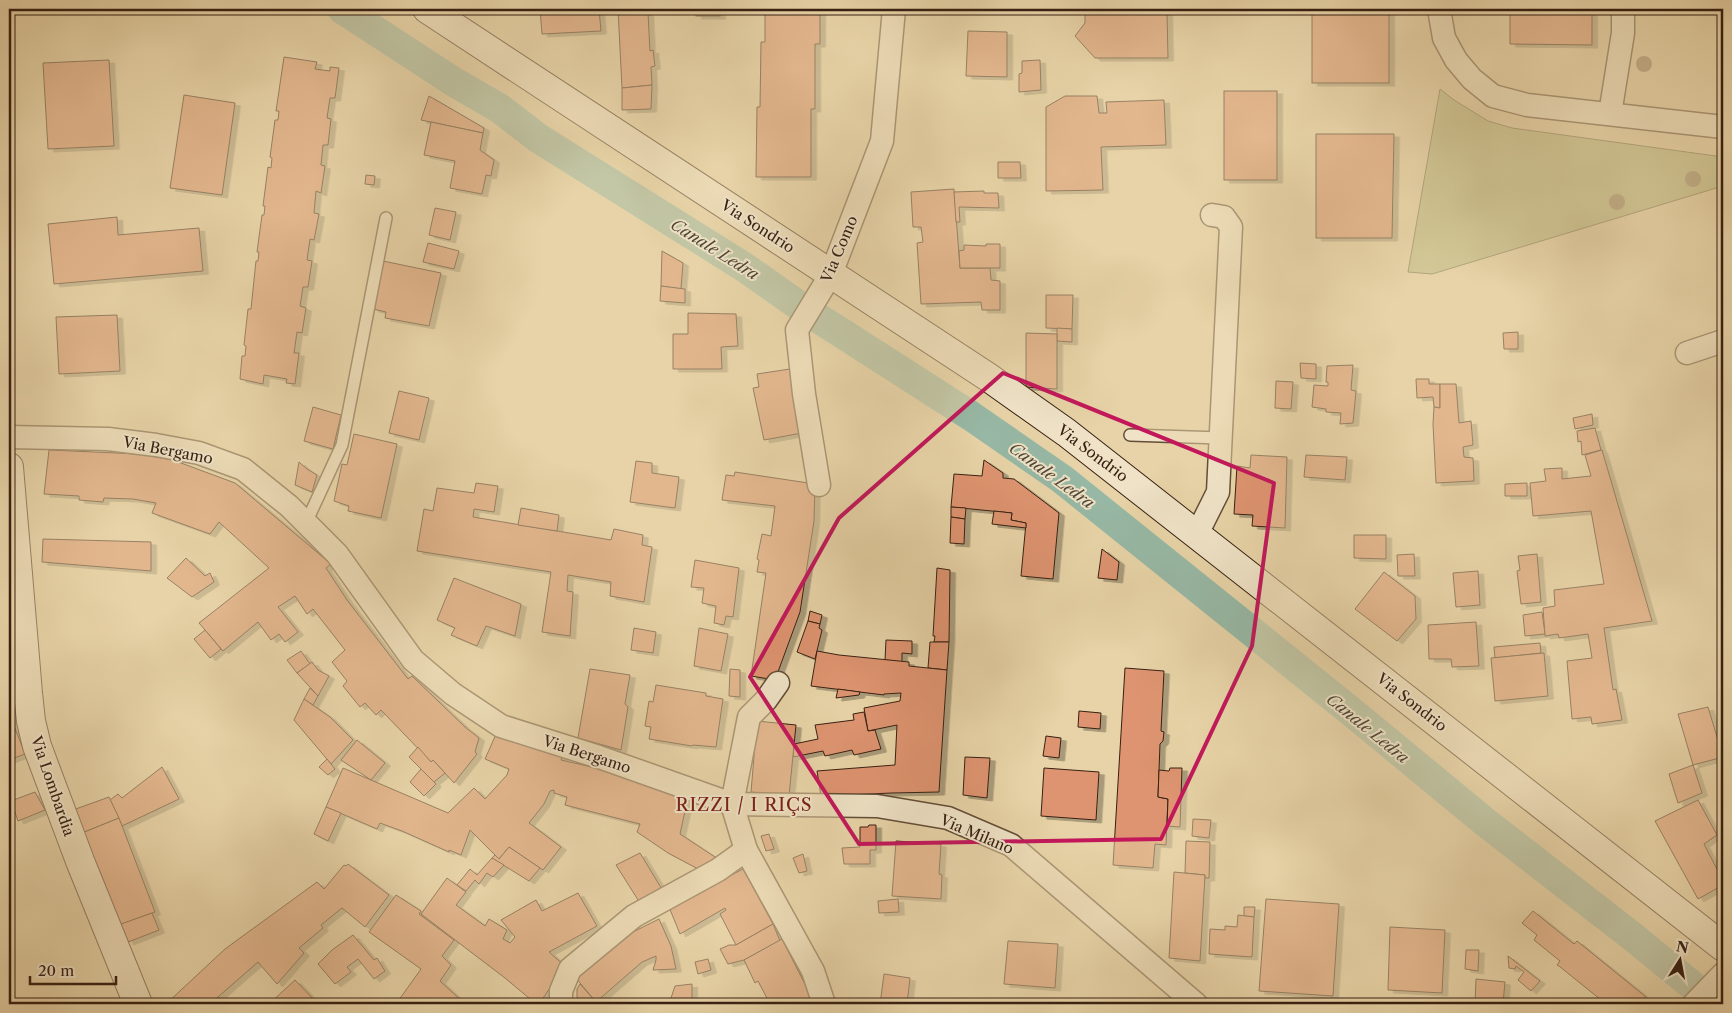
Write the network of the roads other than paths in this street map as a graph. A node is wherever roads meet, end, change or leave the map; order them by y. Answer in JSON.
{"nodes":[{"id":1,"x":427,"y":9,"type":"edge"},
{"id":2,"x":894,"y":9,"type":"edge"},
{"id":3,"x":1439,"y":9,"type":"edge"},
{"id":4,"x":1623,"y":9,"type":"edge"},
{"id":5,"x":1610,"y":114,"type":"junction"},
{"id":6,"x":1723,"y":127,"type":"edge"},
{"id":7,"x":1212,"y":215,"type":"dead end"},
{"id":8,"x":386,"y":218,"type":"dead end"},
{"id":9,"x":826,"y":282,"type":"junction"},
{"id":10,"x":1723,"y":341,"type":"edge"},
{"id":11,"x":1687,"y":353,"type":"dead end"},
{"id":12,"x":1130,"y":435,"type":"dead end"},
{"id":13,"x":9,"y":437,"type":"edge"},
{"id":14,"x":1220,"y":438,"type":"junction"},
{"id":15,"x":9,"y":467,"type":"edge"},
{"id":16,"x":818,"y":485,"type":"dead end"},
{"id":17,"x":306,"y":523,"type":"junction"},
{"id":18,"x":1197,"y":534,"type":"junction"},
{"id":19,"x":778,"y":682,"type":"dead end"},
{"id":20,"x":732,"y":804,"type":"junction"},
{"id":21,"x":746,"y":850,"type":"junction"},
{"id":22,"x":1723,"y":947,"type":"edge"},
{"id":23,"x":1723,"y":974,"type":"edge"},
{"id":24,"x":556,"y":1000,"type":"edge"},
{"id":25,"x":138,"y":1004,"type":"edge"},
{"id":26,"x":824,"y":1004,"type":"edge"},
{"id":27,"x":1196,"y":1004,"type":"edge"},
{"id":28,"x":1694,"y":1004,"type":"edge"}],
"edges":[{"from":1,"to":9,"type":"street","name":"Via Sondrio"},
{"from":2,"to":9,"type":"street","name":"Via Como"},
{"from":3,"to":5,"type":"street"},
{"from":4,"to":5,"type":"street"},
{"from":5,"to":6,"type":"street"},
{"from":7,"to":14,"type":"street"},
{"from":8,"to":17,"type":"lane"},
{"from":9,"to":16,"type":"street","name":"Via Como"},
{"from":9,"to":18,"type":"street","name":"Via Sondrio"},
{"from":10,"to":11,"type":"street"},
{"from":12,"to":14,"type":"lane"},
{"from":13,"to":17,"type":"street","name":"Via Bergamo"},
{"from":14,"to":18,"type":"street"},
{"from":15,"to":25,"type":"street","name":"Via Lombardia"},
{"from":17,"to":20,"type":"street","name":"Via Bergamo"},
{"from":18,"to":22,"type":"street","name":"Via Sondrio"},
{"from":19,"to":20,"type":"street"},
{"from":20,"to":21,"type":"street"},
{"from":20,"to":27,"type":"street","name":"Via Milano"},
{"from":21,"to":24,"type":"street"},
{"from":21,"to":26,"type":"street"},
{"from":23,"to":28,"type":"street"}]}
